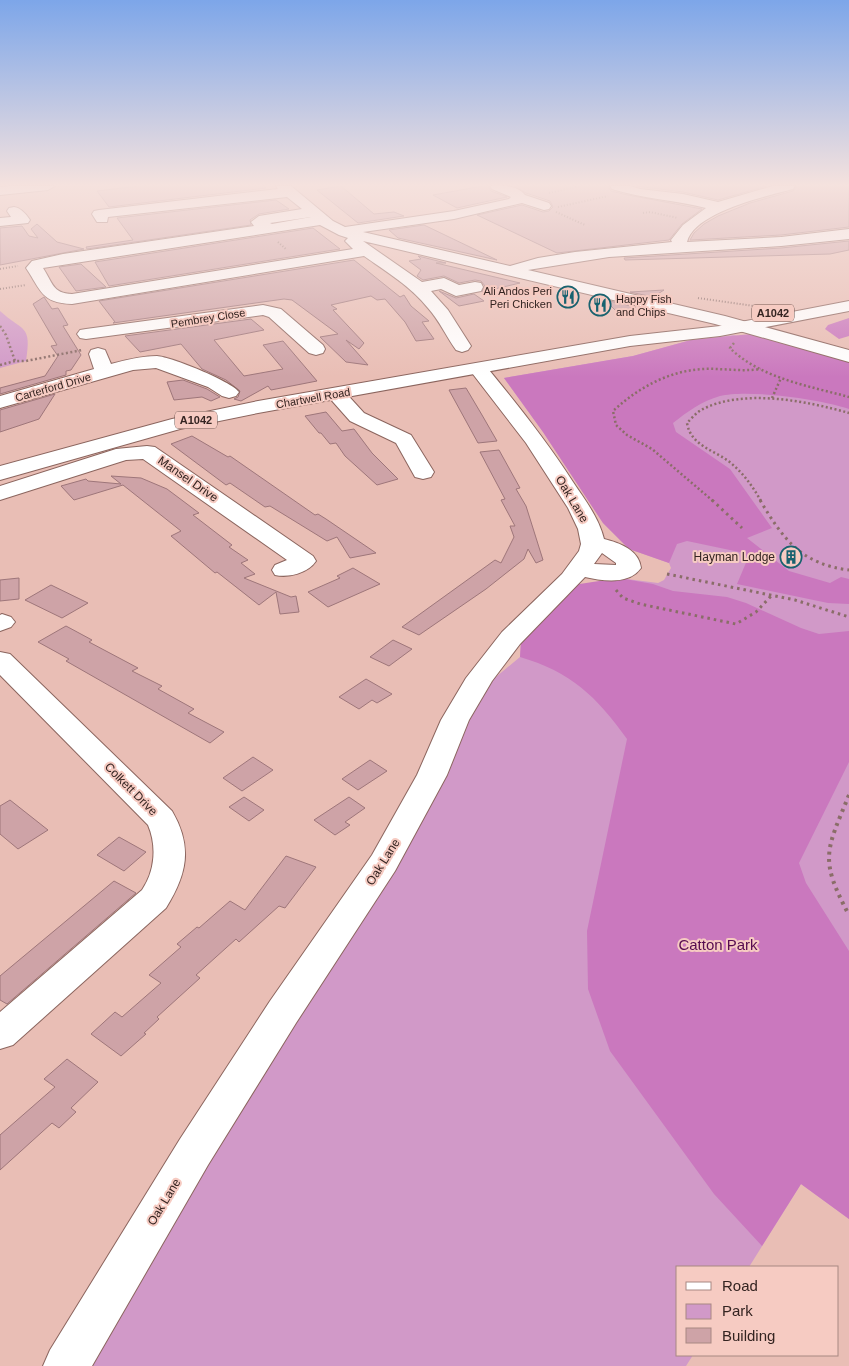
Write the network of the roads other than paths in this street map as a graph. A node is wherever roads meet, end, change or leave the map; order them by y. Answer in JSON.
{"nodes":[{"id":1,"x":135,"y":250,"type":"edge"},
{"id":2,"x":418,"y":250,"type":"edge"},
{"id":3,"x":629,"y":250,"type":"edge"},
{"id":4,"x":369,"y":251,"type":"joint"},
{"id":5,"x":510,"y":272,"type":"junction"},
{"id":6,"x":475,"y":287,"type":"dead end"},
{"id":7,"x":418,"y":288,"type":"junction"},
{"id":8,"x":84,"y":299,"type":"junction"},
{"id":9,"x":849,"y":302,"type":"edge"},
{"id":10,"x":849,"y":306,"type":"edge"},
{"id":11,"x":680,"y":311,"type":"junction"},
{"id":12,"x":813,"y":313,"type":"junction"},
{"id":13,"x":720,"y":326,"type":"junction"},
{"id":14,"x":742,"y":326,"type":"junction"},
{"id":15,"x":667,"y":331,"type":"junction"},
{"id":16,"x":630,"y":341,"type":"junction"},
{"id":17,"x":91,"y":345,"type":"junction"},
{"id":18,"x":462,"y":346,"type":"dead end"},
{"id":19,"x":316,"y":349,"type":"dead end"},
{"id":20,"x":849,"y":355,"type":"edge"},
{"id":21,"x":478,"y":369,"type":"junction"},
{"id":22,"x":106,"y":372,"type":"junction"},
{"id":23,"x":229,"y":392,"type":"dead end"},
{"id":24,"x":336,"y":394,"type":"junction"},
{"id":25,"x":0,"y":402,"type":"edge"},
{"id":26,"x":423,"y":472,"type":"dead end"},
{"id":27,"x":0,"y":473,"type":"edge"},
{"id":28,"x":0,"y":493,"type":"edge"},
{"id":29,"x":304,"y":562,"type":"dead end"},
{"id":30,"x":0,"y":660,"type":"edge"},
{"id":31,"x":0,"y":1034,"type":"edge"},
{"id":32,"x":66,"y":1366,"type":"edge"}],
"edges":[{"from":1,"to":8,"type":"main road"},
{"from":2,"to":5,"type":"main road"},
{"from":3,"to":5,"type":"main road"},
{"from":4,"to":7,"type":"main road"},
{"from":4,"to":8,"type":"main road"},
{"from":5,"to":11,"type":"main road"},
{"from":6,"to":7,"type":"main road"},
{"from":7,"to":18,"type":"main road"},
{"from":8,"to":17,"type":"main road"},
{"from":9,"to":13,"type":"main road","number":"A1042"},
{"from":10,"to":12,"type":"main road","number":"A1042"},
{"from":11,"to":13,"type":"main road"},
{"from":11,"to":15,"type":"main road"},
{"from":12,"to":14,"type":"main road","number":"A1042"},
{"from":12,"to":20,"type":"main road"},
{"from":13,"to":14,"type":"main road","name":"Chartwell Road","number":"A1042"},
{"from":13,"to":15,"type":"main road","name":"Chartwell Road","number":"A1042"},
{"from":13,"to":16,"type":"main road","name":"Chartwell Road","number":"A1042"},
{"from":14,"to":20,"type":"main road"},
{"from":15,"to":16,"type":"main road","name":"Chartwell Road","number":"A1042"},
{"from":16,"to":21,"type":"main road","name":"Chartwell Road","number":"A1042"},
{"from":17,"to":19,"type":"main road","name":"Pembrey Close"},
{"from":17,"to":22,"type":"main road","name":"Carterford Drive"},
{"from":21,"to":24,"type":"main road","name":"Chartwell Road","number":"A1042"},
{"from":21,"to":32,"type":"main road","name":"Oak Lane"},
{"from":22,"to":23,"type":"main road","name":"Carterford Drive"},
{"from":22,"to":25,"type":"main road","name":"Carterford Drive"},
{"from":24,"to":26,"type":"main road"},
{"from":24,"to":27,"type":"main road","name":"Chartwell Road","number":"A1042"},
{"from":28,"to":29,"type":"main road","name":"Mansel Drive"},
{"from":30,"to":31,"type":"main road","name":"Colkett Drive"}]}
